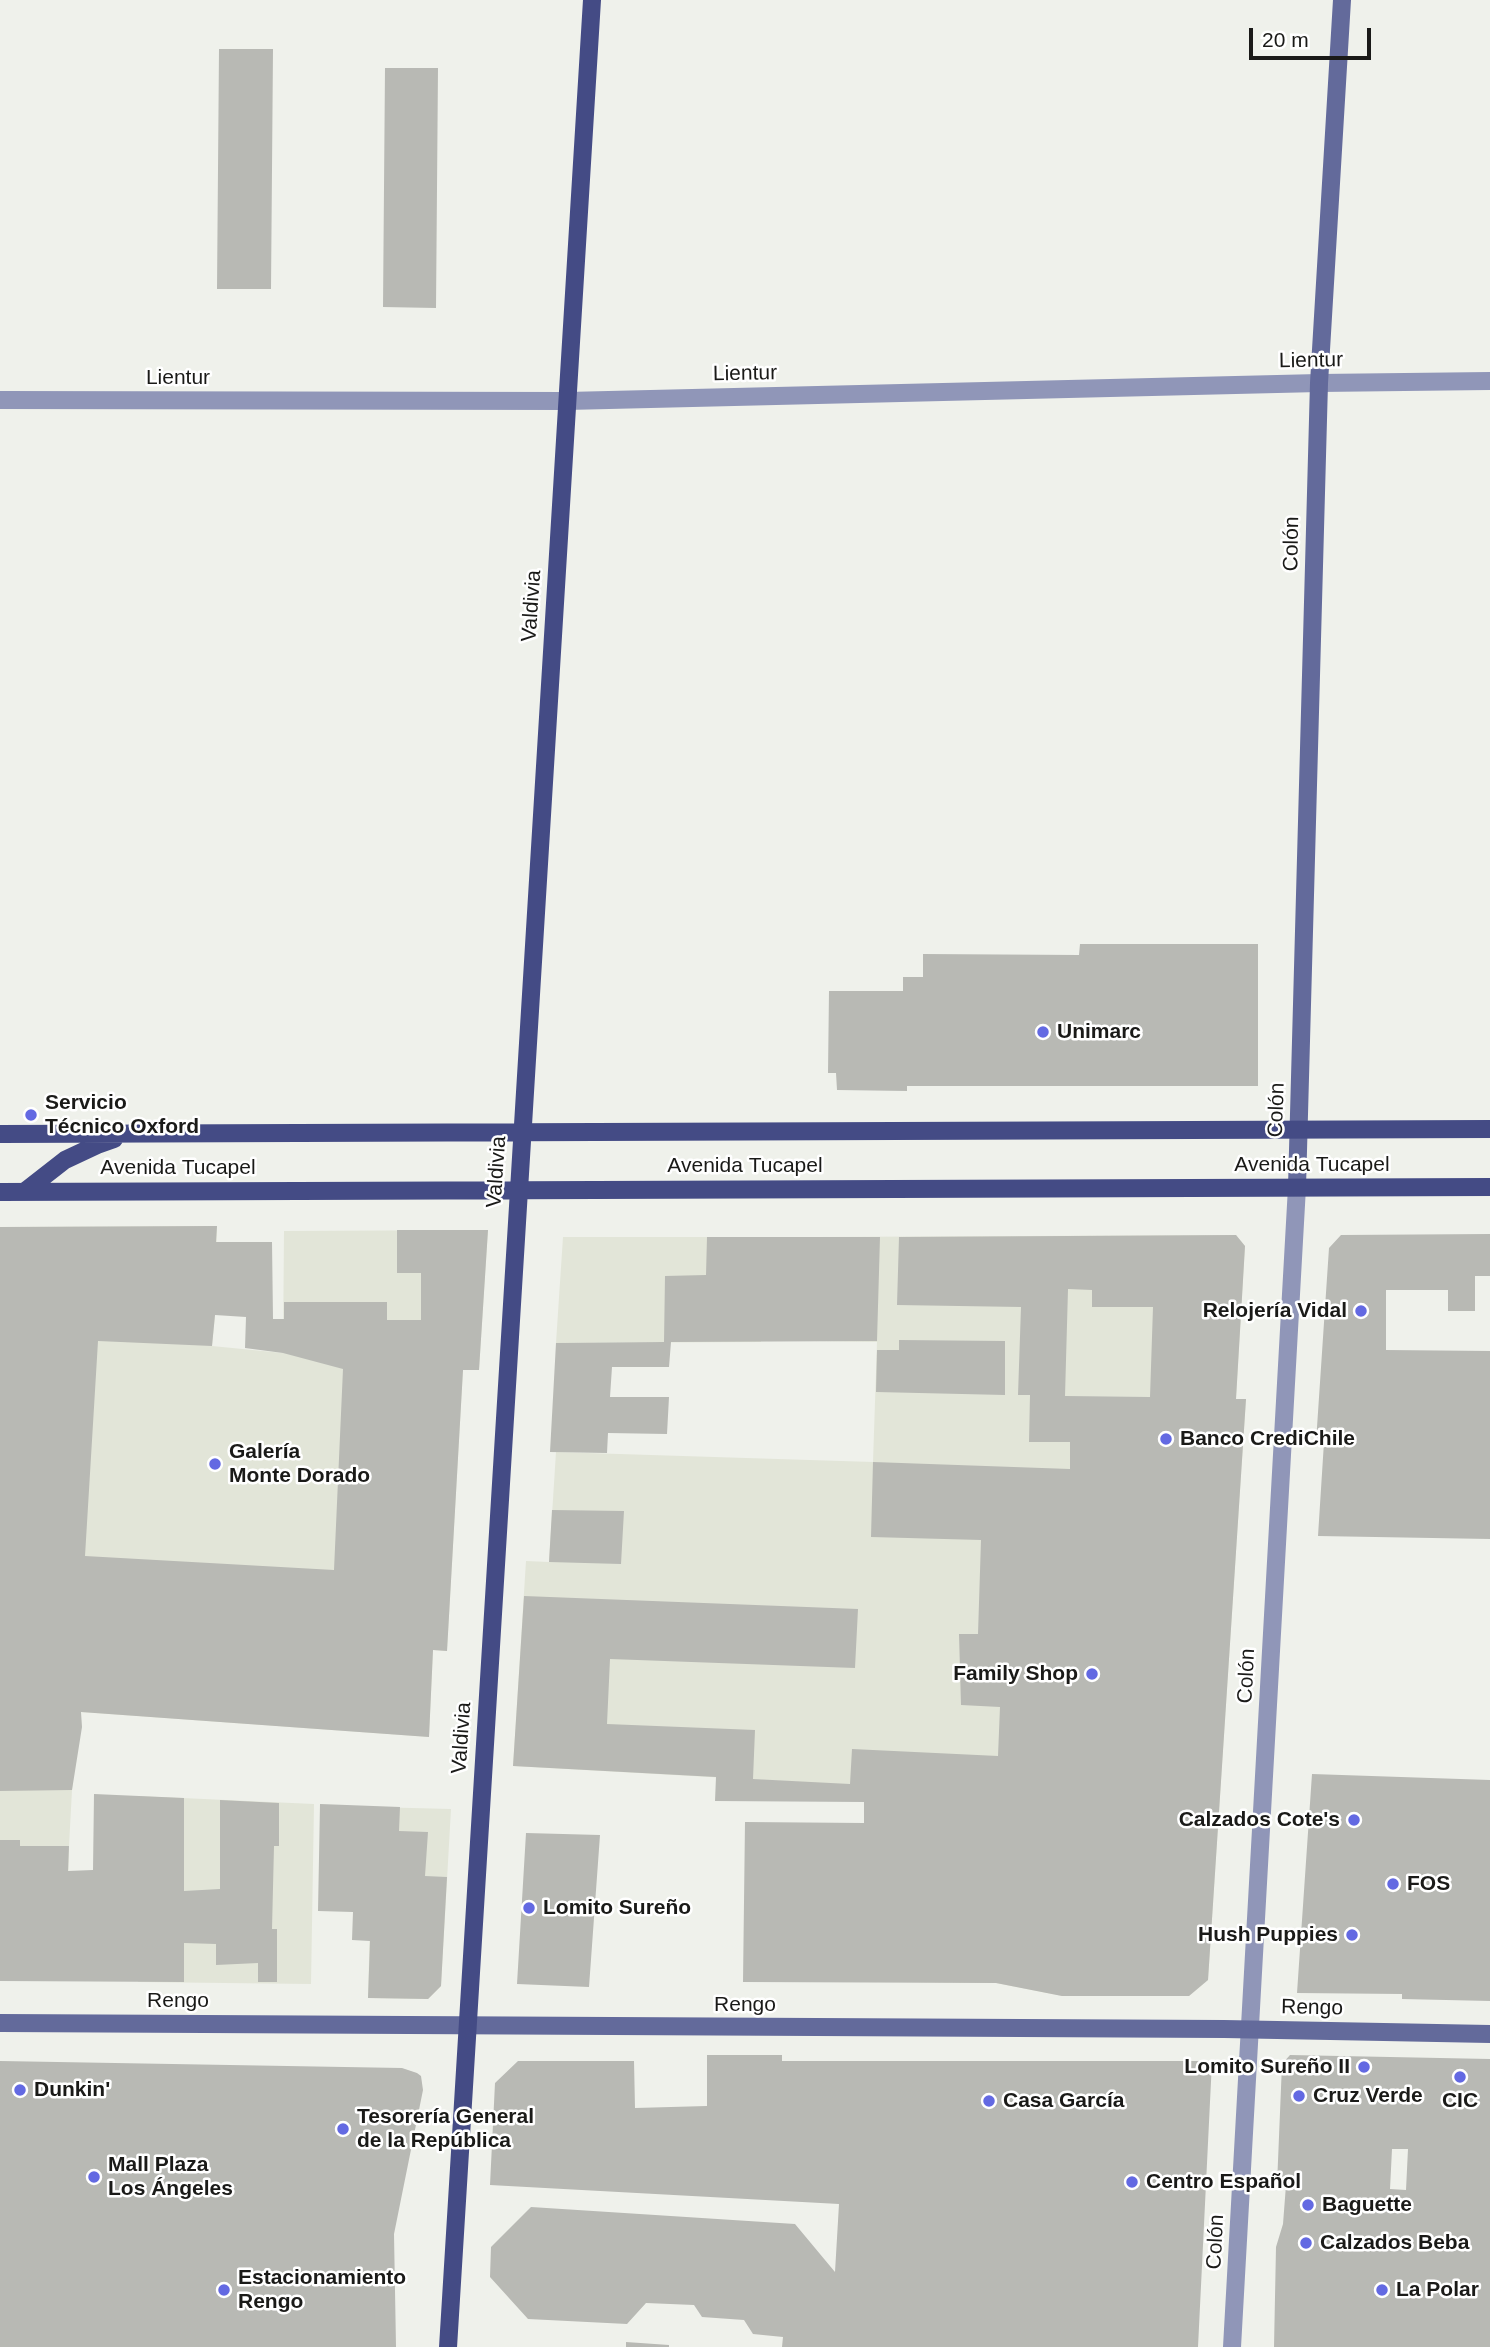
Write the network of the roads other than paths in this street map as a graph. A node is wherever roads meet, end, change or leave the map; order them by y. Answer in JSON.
{"nodes":[{"id":1,"x":592,"y":0,"type":"edge"},
{"id":2,"x":1342,"y":0,"type":"edge"},
{"id":3,"x":1490,"y":381,"type":"edge"},
{"id":4,"x":1319,"y":383,"type":"junction"},
{"id":5,"x":0,"y":400,"type":"edge"},
{"id":6,"x":567,"y":401,"type":"junction"},
{"id":7,"x":1490,"y":1129,"type":"edge"},
{"id":8,"x":1299,"y":1130,"type":"junction"},
{"id":9,"x":523,"y":1132,"type":"junction"},
{"id":10,"x":0,"y":1134,"type":"edge"},
{"id":11,"x":131,"y":1134,"type":"junction"},
{"id":12,"x":1297,"y":1187,"type":"junction"},
{"id":13,"x":1490,"y":1187,"type":"edge"},
{"id":14,"x":519,"y":1189,"type":"junction"},
{"id":15,"x":0,"y":1192,"type":"edge"},
{"id":16,"x":24,"y":1192,"type":"junction"},
{"id":17,"x":0,"y":2023,"type":"edge"},
{"id":18,"x":467,"y":2026,"type":"junction"},
{"id":19,"x":1250,"y":2030,"type":"junction"},
{"id":20,"x":1490,"y":2034,"type":"edge"},
{"id":21,"x":447,"y":2347,"type":"edge"},
{"id":22,"x":1232,"y":2347,"type":"edge"}],
"edges":[{"from":1,"to":6,"type":"main road","name":"Valdivia"},
{"from":2,"to":4,"type":"street","name":"Colón"},
{"from":3,"to":4,"type":"street","name":"Lientur"},
{"from":4,"to":6,"type":"street","name":"Lientur"},
{"from":4,"to":8,"type":"street","name":"Colón"},
{"from":5,"to":6,"type":"street","name":"Lientur"},
{"from":6,"to":9,"type":"main road","name":"Valdivia"},
{"from":7,"to":8,"type":"main road","name":"Avenida Tucapel"},
{"from":8,"to":9,"type":"main road","name":"Avenida Tucapel"},
{"from":8,"to":12,"type":"street","name":"Colón"},
{"from":9,"to":11,"type":"main road","name":"Avenida Tucapel"},
{"from":9,"to":14,"type":"main road","name":"Valdivia"},
{"from":10,"to":11,"type":"main road","name":"Avenida Tucapel"},
{"from":11,"to":16,"type":"main road"},
{"from":12,"to":13,"type":"main road","name":"Avenida Tucapel"},
{"from":12,"to":14,"type":"main road","name":"Avenida Tucapel"},
{"from":12,"to":19,"type":"street","name":"Colón"},
{"from":14,"to":16,"type":"main road","name":"Avenida Tucapel"},
{"from":14,"to":18,"type":"main road","name":"Valdivia"},
{"from":15,"to":16,"type":"main road","name":"Avenida Tucapel"},
{"from":17,"to":18,"type":"street","name":"Rengo"},
{"from":18,"to":19,"type":"street","name":"Rengo"},
{"from":18,"to":21,"type":"main road","name":"Valdivia"},
{"from":19,"to":20,"type":"street","name":"Rengo"},
{"from":19,"to":22,"type":"street","name":"Colón"}]}
